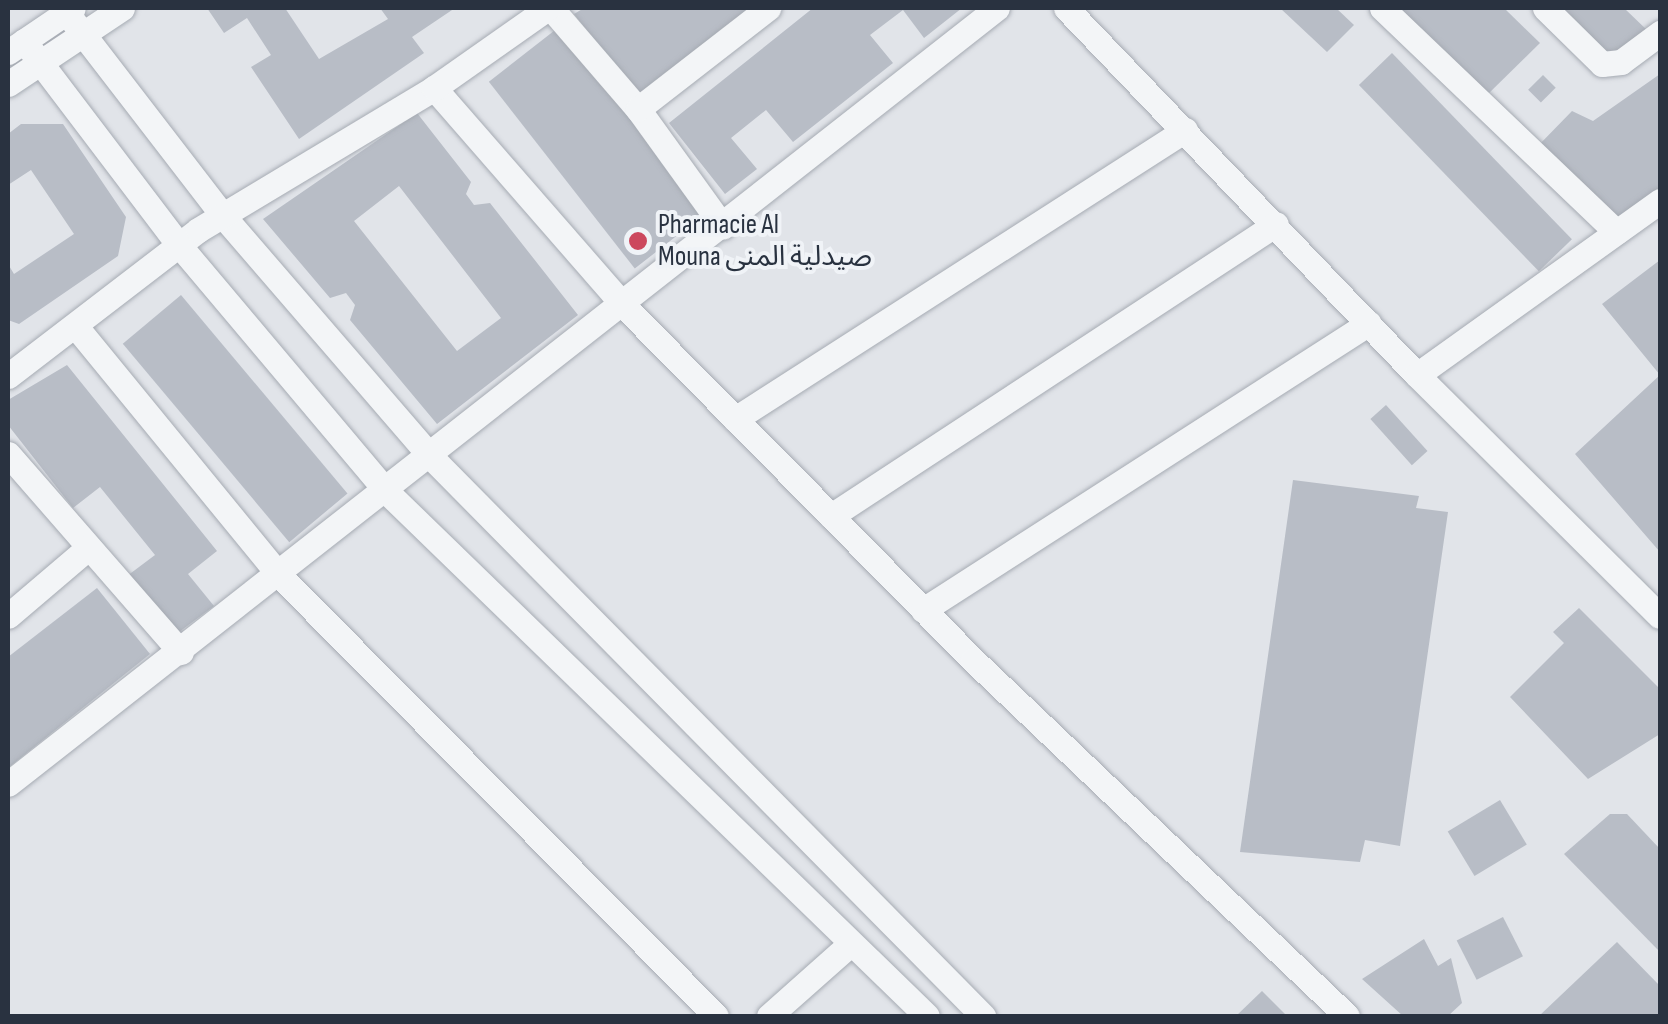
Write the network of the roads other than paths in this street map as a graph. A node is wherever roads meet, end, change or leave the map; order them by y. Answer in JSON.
{"nodes":[{"id":1,"x":122,"y":8,"type":"edge"},
{"id":2,"x":549,"y":8,"type":"edge"},
{"id":3,"x":768,"y":8,"type":"edge"},
{"id":4,"x":997,"y":8,"type":"edge"},
{"id":5,"x":1066,"y":8,"type":"edge"},
{"id":6,"x":1382,"y":8,"type":"edge"},
{"id":7,"x":1545,"y":8,"type":"edge"},
{"id":8,"x":70,"y":10,"type":"edge"},
{"id":9,"x":82,"y":33,"type":"junction"},
{"id":10,"x":1660,"y":33,"type":"edge"},
{"id":11,"x":24,"y":51,"type":"edge"},
{"id":12,"x":8,"y":84,"type":"edge"},
{"id":13,"x":434,"y":88,"type":"junction"},
{"id":14,"x":638,"y":109,"type":"junction"},
{"id":15,"x":1185,"y":130,"type":"junction"},
{"id":16,"x":1660,"y":201,"type":"edge"},
{"id":17,"x":224,"y":217,"type":"junction"},
{"id":18,"x":1276,"y":224,"type":"junction"},
{"id":19,"x":724,"y":226,"type":"junction"},
{"id":20,"x":1616,"y":232,"type":"junction"},
{"id":21,"x":179,"y":245,"type":"junction"},
{"id":22,"x":623,"y":306,"type":"junction"},
{"id":23,"x":1369,"y":323,"type":"junction"},
{"id":24,"x":77,"y":328,"type":"junction"},
{"id":25,"x":1417,"y":375,"type":"junction"},
{"id":26,"x":8,"y":376,"type":"edge"},
{"id":27,"x":736,"y":419,"type":"junction"},
{"id":28,"x":8,"y":454,"type":"edge"},
{"id":29,"x":431,"y":457,"type":"junction"},
{"id":30,"x":386,"y":492,"type":"junction"},
{"id":31,"x":832,"y":516,"type":"junction"},
{"id":32,"x":89,"y":548,"type":"junction"},
{"id":33,"x":280,"y":576,"type":"junction"},
{"id":34,"x":923,"y":610,"type":"junction"},
{"id":35,"x":8,"y":616,"type":"edge"},
{"id":36,"x":1660,"y":616,"type":"edge"},
{"id":37,"x":181,"y":652,"type":"junction"},
{"id":38,"x":8,"y":784,"type":"edge"},
{"id":39,"x":850,"y":944,"type":"junction"},
{"id":40,"x":716,"y":1016,"type":"edge"},
{"id":41,"x":769,"y":1016,"type":"edge"},
{"id":42,"x":927,"y":1016,"type":"edge"},
{"id":43,"x":982,"y":1016,"type":"edge"},
{"id":44,"x":1347,"y":1016,"type":"edge"}],
"edges":[{"from":1,"to":9,"type":"street"},
{"from":2,"to":13,"type":"street"},
{"from":2,"to":14,"type":"street"},
{"from":3,"to":14,"type":"street"},
{"from":4,"to":19,"type":"street"},
{"from":5,"to":15,"type":"street"},
{"from":6,"to":20,"type":"street"},
{"from":7,"to":10,"type":"street"},
{"from":8,"to":9,"type":"street"},
{"from":8,"to":11,"type":"street"},
{"from":9,"to":11,"type":"street"},
{"from":9,"to":17,"type":"street"},
{"from":11,"to":12,"type":"street"},
{"from":11,"to":21,"type":"street"},
{"from":13,"to":17,"type":"street"},
{"from":13,"to":22,"type":"street"},
{"from":14,"to":19,"type":"street"},
{"from":15,"to":18,"type":"street"},
{"from":15,"to":27,"type":"street"},
{"from":16,"to":20,"type":"street"},
{"from":17,"to":21,"type":"street"},
{"from":17,"to":29,"type":"street"},
{"from":18,"to":23,"type":"street"},
{"from":18,"to":31,"type":"street"},
{"from":19,"to":22,"type":"street"},
{"from":20,"to":25,"type":"street"},
{"from":21,"to":24,"type":"street"},
{"from":21,"to":30,"type":"street"},
{"from":22,"to":27,"type":"street"},
{"from":22,"to":29,"type":"street"},
{"from":23,"to":25,"type":"street"},
{"from":23,"to":34,"type":"street"},
{"from":24,"to":26,"type":"street"},
{"from":24,"to":33,"type":"street"},
{"from":25,"to":36,"type":"street"},
{"from":27,"to":31,"type":"street"},
{"from":28,"to":32,"type":"street"},
{"from":29,"to":30,"type":"street"},
{"from":29,"to":43,"type":"street"},
{"from":30,"to":33,"type":"street"},
{"from":30,"to":39,"type":"street"},
{"from":31,"to":34,"type":"street"},
{"from":32,"to":35,"type":"street"},
{"from":32,"to":37,"type":"street"},
{"from":33,"to":37,"type":"street"},
{"from":33,"to":40,"type":"street"},
{"from":34,"to":44,"type":"street"},
{"from":37,"to":38,"type":"street"},
{"from":39,"to":41,"type":"street"},
{"from":39,"to":42,"type":"street"}]}
